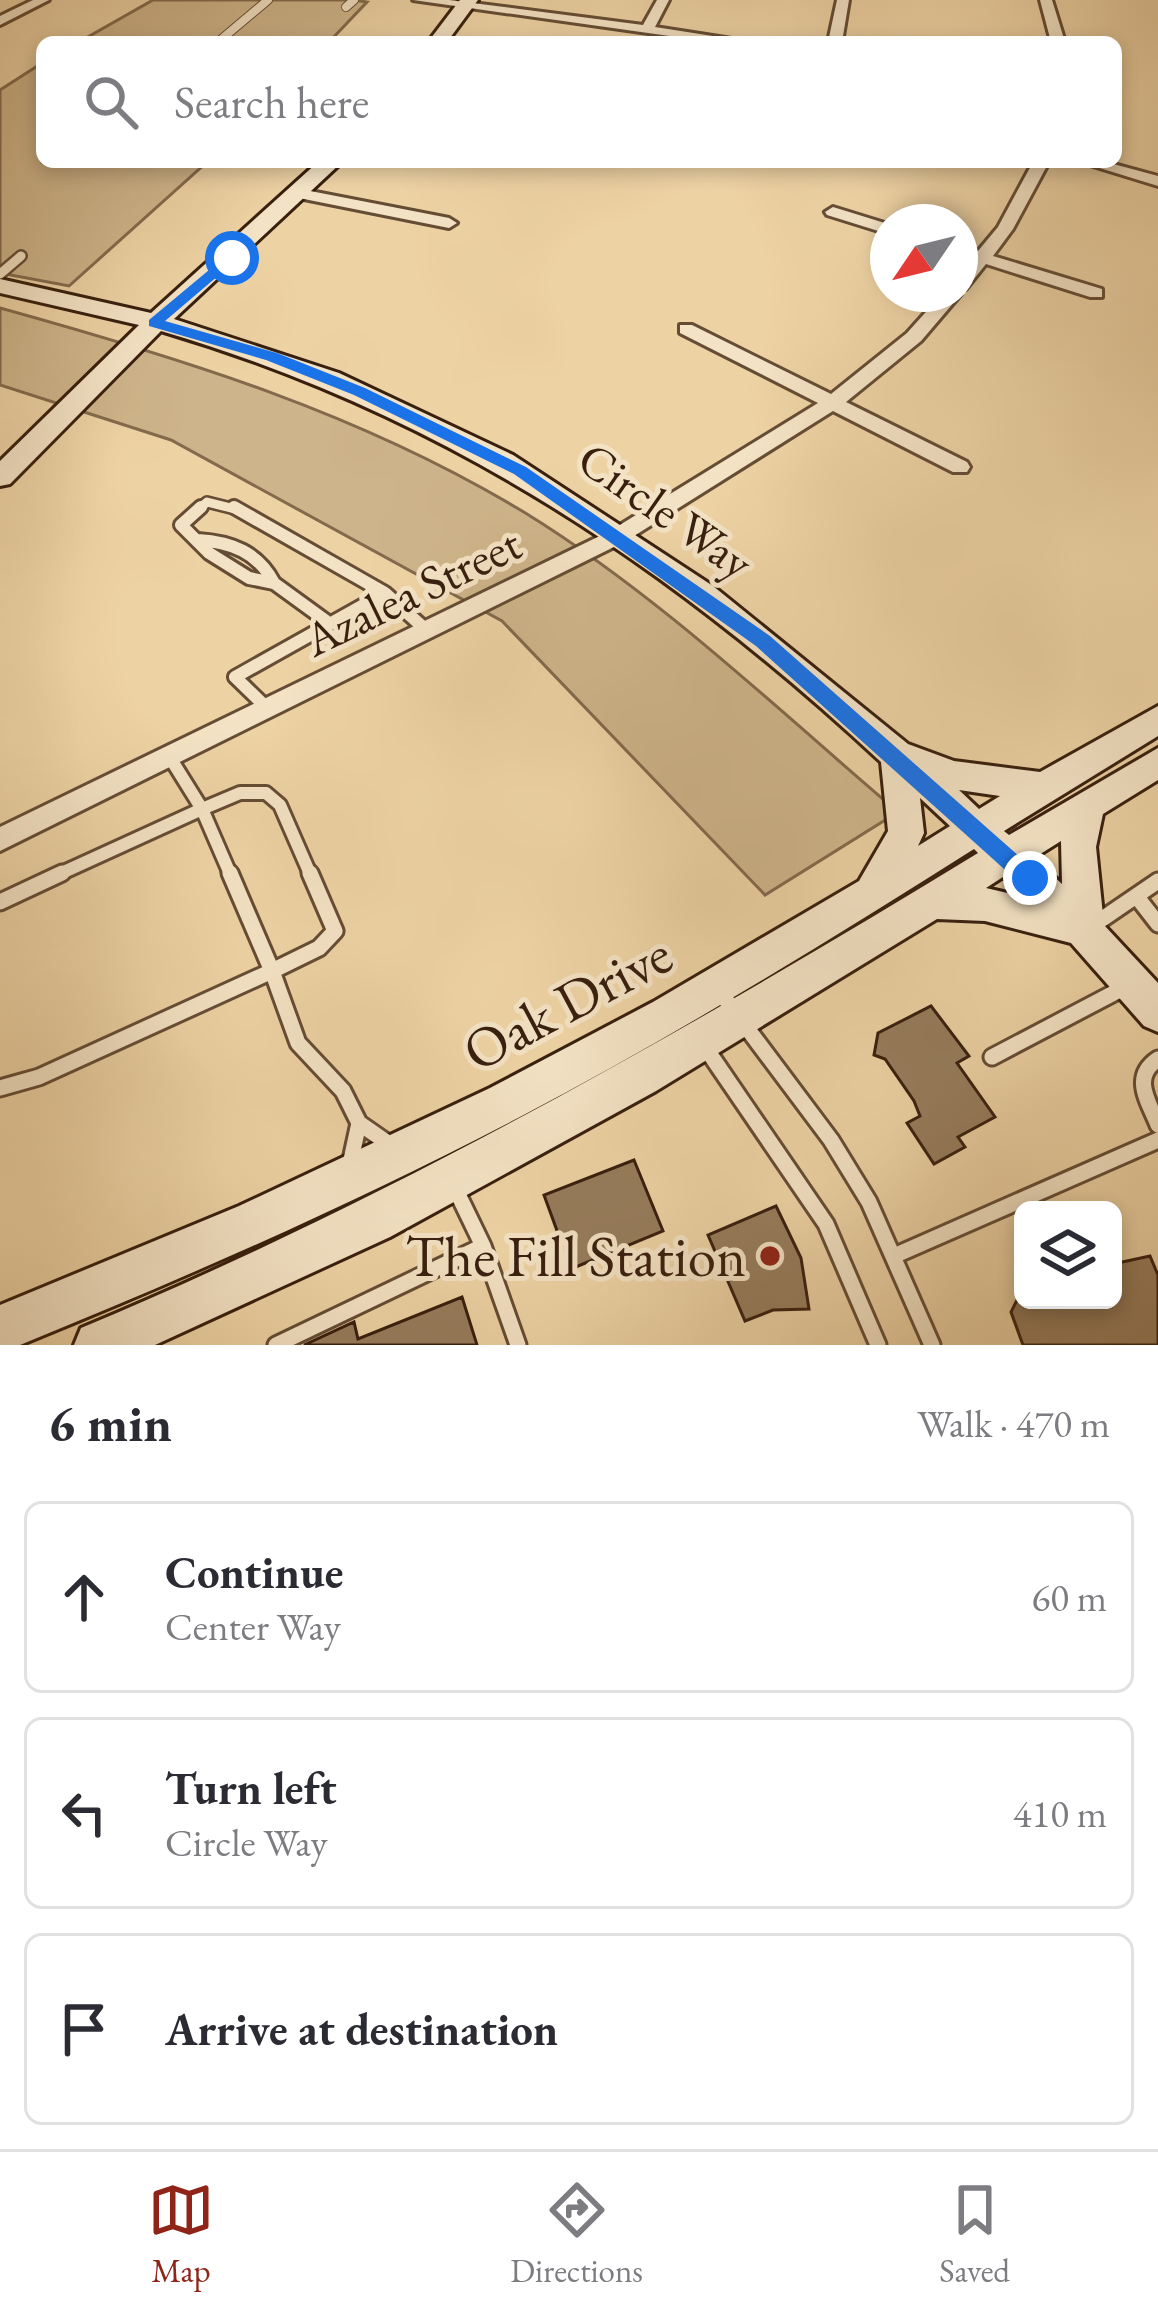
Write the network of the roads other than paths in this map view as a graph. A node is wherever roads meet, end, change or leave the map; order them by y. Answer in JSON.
{"nodes":[{"id":1,"x":44,"y":0,"type":"edge"},
{"id":2,"x":268,"y":0,"type":"edge"},
{"id":3,"x":354,"y":0,"type":"edge"},
{"id":4,"x":419,"y":0,"type":"edge"},
{"id":5,"x":663,"y":0,"type":"edge"},
{"id":6,"x":843,"y":0,"type":"edge"},
{"id":7,"x":468,"y":2,"type":"edge"},
{"id":8,"x":346,"y":7,"type":"dead end"},
{"id":9,"x":3,"y":17,"type":"edge"},
{"id":10,"x":650,"y":26,"type":"junction"},
{"id":11,"x":225,"y":36,"type":"edge"},
{"id":12,"x":442,"y":36,"type":"edge"},
{"id":13,"x":709,"y":36,"type":"edge"},
{"id":14,"x":836,"y":36,"type":"edge"},
{"id":15,"x":325,"y":168,"type":"edge"},
{"id":16,"x":1038,"y":168,"type":"edge"},
{"id":17,"x":1110,"y":168,"type":"edge"},
{"id":18,"x":1158,"y":181,"type":"edge"},
{"id":19,"x":300,"y":194,"type":"junction"},
{"id":20,"x":833,"y":212,"type":"dead end"},
{"id":21,"x":449,"y":223,"type":"dead end"},
{"id":22,"x":870,"y":223,"type":"edge"},
{"id":23,"x":21,"y":256,"type":"dead end"},
{"id":24,"x":978,"y":256,"type":"edge"},
{"id":25,"x":983,"y":258,"type":"junction"},
{"id":26,"x":978,"y":264,"type":"edge"},
{"id":27,"x":0,"y":274,"type":"edge"},
{"id":28,"x":0,"y":286,"type":"edge"},
{"id":29,"x":1096,"y":293,"type":"dead end"},
{"id":30,"x":936,"y":312,"type":"edge"},
{"id":31,"x":154,"y":323,"type":"junction"},
{"id":32,"x":686,"y":329,"type":"dead end"},
{"id":33,"x":833,"y":402,"type":"junction"},
{"id":34,"x":960,"y":467,"type":"dead end"},
{"id":35,"x":0,"y":477,"type":"edge"},
{"id":36,"x":618,"y":536,"type":"junction"},
{"id":37,"x":198,"y":540,"type":"junction"},
{"id":38,"x":274,"y":583,"type":"junction"},
{"id":39,"x":385,"y":593,"type":"junction"},
{"id":40,"x":329,"y":623,"type":"junction"},
{"id":41,"x":424,"y":628,"type":"junction"},
{"id":42,"x":267,"y":708,"type":"junction"},
{"id":43,"x":1158,"y":719,"type":"edge"},
{"id":44,"x":898,"y":755,"type":"junction"},
{"id":45,"x":169,"y":756,"type":"junction"},
{"id":46,"x":1158,"y":762,"type":"edge"},
{"id":47,"x":1043,"y":787,"type":"junction"},
{"id":48,"x":1087,"y":806,"type":"junction"},
{"id":49,"x":202,"y":809,"type":"junction"},
{"id":50,"x":0,"y":840,"type":"edge"},
{"id":51,"x":990,"y":842,"type":"junction"},
{"id":52,"x":1158,"y":881,"type":"edge"},
{"id":53,"x":872,"y":890,"type":"junction"},
{"id":54,"x":1136,"y":897,"type":"junction"},
{"id":55,"x":0,"y":902,"type":"edge"},
{"id":56,"x":933,"y":902,"type":"junction"},
{"id":57,"x":1158,"y":923,"type":"edge"},
{"id":58,"x":1085,"y":930,"type":"junction"},
{"id":59,"x":272,"y":971,"type":"junction"},
{"id":60,"x":1146,"y":998,"type":"edge"},
{"id":61,"x":729,"y":1004,"type":"junction"},
{"id":62,"x":689,"y":1026,"type":"junction"},
{"id":63,"x":992,"y":1057,"type":"dead end"},
{"id":64,"x":1158,"y":1059,"type":"edge"},
{"id":65,"x":0,"y":1088,"type":"edge"},
{"id":66,"x":359,"y":1123,"type":"junction"},
{"id":67,"x":1158,"y":1124,"type":"edge"},
{"id":68,"x":1158,"y":1140,"type":"edge"},
{"id":69,"x":401,"y":1153,"type":"junction"},
{"id":70,"x":450,"y":1178,"type":"junction"},
{"id":71,"x":347,"y":1180,"type":"junction"},
{"id":72,"x":483,"y":1246,"type":"junction"},
{"id":73,"x":896,"y":1255,"type":"junction"},
{"id":74,"x":0,"y":1328,"type":"edge"},
{"id":75,"x":98,"y":1345,"type":"edge"},
{"id":76,"x":276,"y":1345,"type":"edge"},
{"id":77,"x":518,"y":1345,"type":"edge"},
{"id":78,"x":878,"y":1345,"type":"edge"},
{"id":79,"x":932,"y":1345,"type":"edge"}],
"edges":[{"from":1,"to":9,"type":"street"},
{"from":2,"to":11,"type":"lane"},
{"from":3,"to":8,"type":"lane"},
{"from":4,"to":7,"type":"street"},
{"from":5,"to":10,"type":"street"},
{"from":6,"to":14,"type":"street"},
{"from":7,"to":10,"type":"street"},
{"from":7,"to":12,"type":"main road"},
{"from":10,"to":13,"type":"street"},
{"from":15,"to":19,"type":"main road"},
{"from":16,"to":25,"type":"street"},
{"from":17,"to":18,"type":"street"},
{"from":19,"to":21,"type":"street"},
{"from":19,"to":31,"type":"main road"},
{"from":20,"to":22,"type":"street"},
{"from":23,"to":27,"type":"lane"},
{"from":24,"to":25,"type":"street"},
{"from":25,"to":26,"type":"street"},
{"from":25,"to":29,"type":"street"},
{"from":28,"to":31,"type":"main road","name":"Circle Way"},
{"from":30,"to":33,"type":"street","name":"Azalea Street"},
{"from":31,"to":35,"type":"main road"},
{"from":31,"to":36,"type":"main road","name":"Circle Way"},
{"from":32,"to":33,"type":"street"},
{"from":33,"to":34,"type":"street"},
{"from":33,"to":36,"type":"street","name":"Azalea Street"},
{"from":36,"to":41,"type":"street","name":"Azalea Street"},
{"from":36,"to":44,"type":"main road","name":"Circle Way"},
{"from":37,"to":38,"type":"lane"},
{"from":37,"to":38,"type":"lane"},
{"from":37,"to":39,"type":"lane"},
{"from":38,"to":40,"type":"lane"},
{"from":39,"to":40,"type":"lane"},
{"from":39,"to":41,"type":"lane"},
{"from":40,"to":42,"type":"lane"},
{"from":41,"to":42,"type":"street","name":"Azalea Street"},
{"from":42,"to":45,"type":"street","name":"Azalea Street"},
{"from":43,"to":47,"type":"main road","name":"Oak Drive"},
{"from":44,"to":47,"type":"main road"},
{"from":44,"to":51,"type":"main road","name":"Circle Way"},
{"from":44,"to":53,"type":"main road"},
{"from":45,"to":49,"type":"lane"},
{"from":45,"to":50,"type":"street","name":"Azalea Street"},
{"from":46,"to":48,"type":"main road","name":"Oak Drive"},
{"from":47,"to":51,"type":"main road","name":"Oak Drive"},
{"from":48,"to":51,"type":"main road","name":"Oak Drive"},
{"from":48,"to":58,"type":"main road"},
{"from":49,"to":55,"type":"lane"},
{"from":49,"to":59,"type":"lane"},
{"from":49,"to":59,"type":"lane"},
{"from":51,"to":53,"type":"main road","name":"Oak Drive"},
{"from":51,"to":56,"type":"main road","name":"Oak Drive"},
{"from":51,"to":58,"type":"main road","name":"Circle Way"},
{"from":52,"to":54,"type":"lane"},
{"from":53,"to":61,"type":"main road","name":"Oak Drive"},
{"from":54,"to":57,"type":"lane"},
{"from":54,"to":58,"type":"lane"},
{"from":56,"to":58,"type":"main road"},
{"from":56,"to":61,"type":"main road","name":"Oak Drive"},
{"from":58,"to":60,"type":"main road","name":"Circle Way"},
{"from":59,"to":65,"type":"lane"},
{"from":59,"to":66,"type":"lane"},
{"from":60,"to":63,"type":"lane"},
{"from":61,"to":62,"type":"main road","name":"Oak Drive"},
{"from":61,"to":73,"type":"lane"},
{"from":62,"to":69,"type":"main road","name":"Oak Drive"},
{"from":62,"to":70,"type":"main road","name":"Oak Drive"},
{"from":62,"to":78,"type":"lane"},
{"from":64,"to":67,"type":"lane"},
{"from":66,"to":69,"type":"lane"},
{"from":66,"to":71,"type":"lane"},
{"from":68,"to":73,"type":"lane"},
{"from":69,"to":71,"type":"main road","name":"Oak Drive"},
{"from":70,"to":72,"type":"lane"},
{"from":70,"to":75,"type":"main road","name":"Oak Drive"},
{"from":71,"to":74,"type":"main road","name":"Oak Drive"},
{"from":72,"to":76,"type":"lane"},
{"from":72,"to":77,"type":"lane"},
{"from":73,"to":79,"type":"lane"}]}
